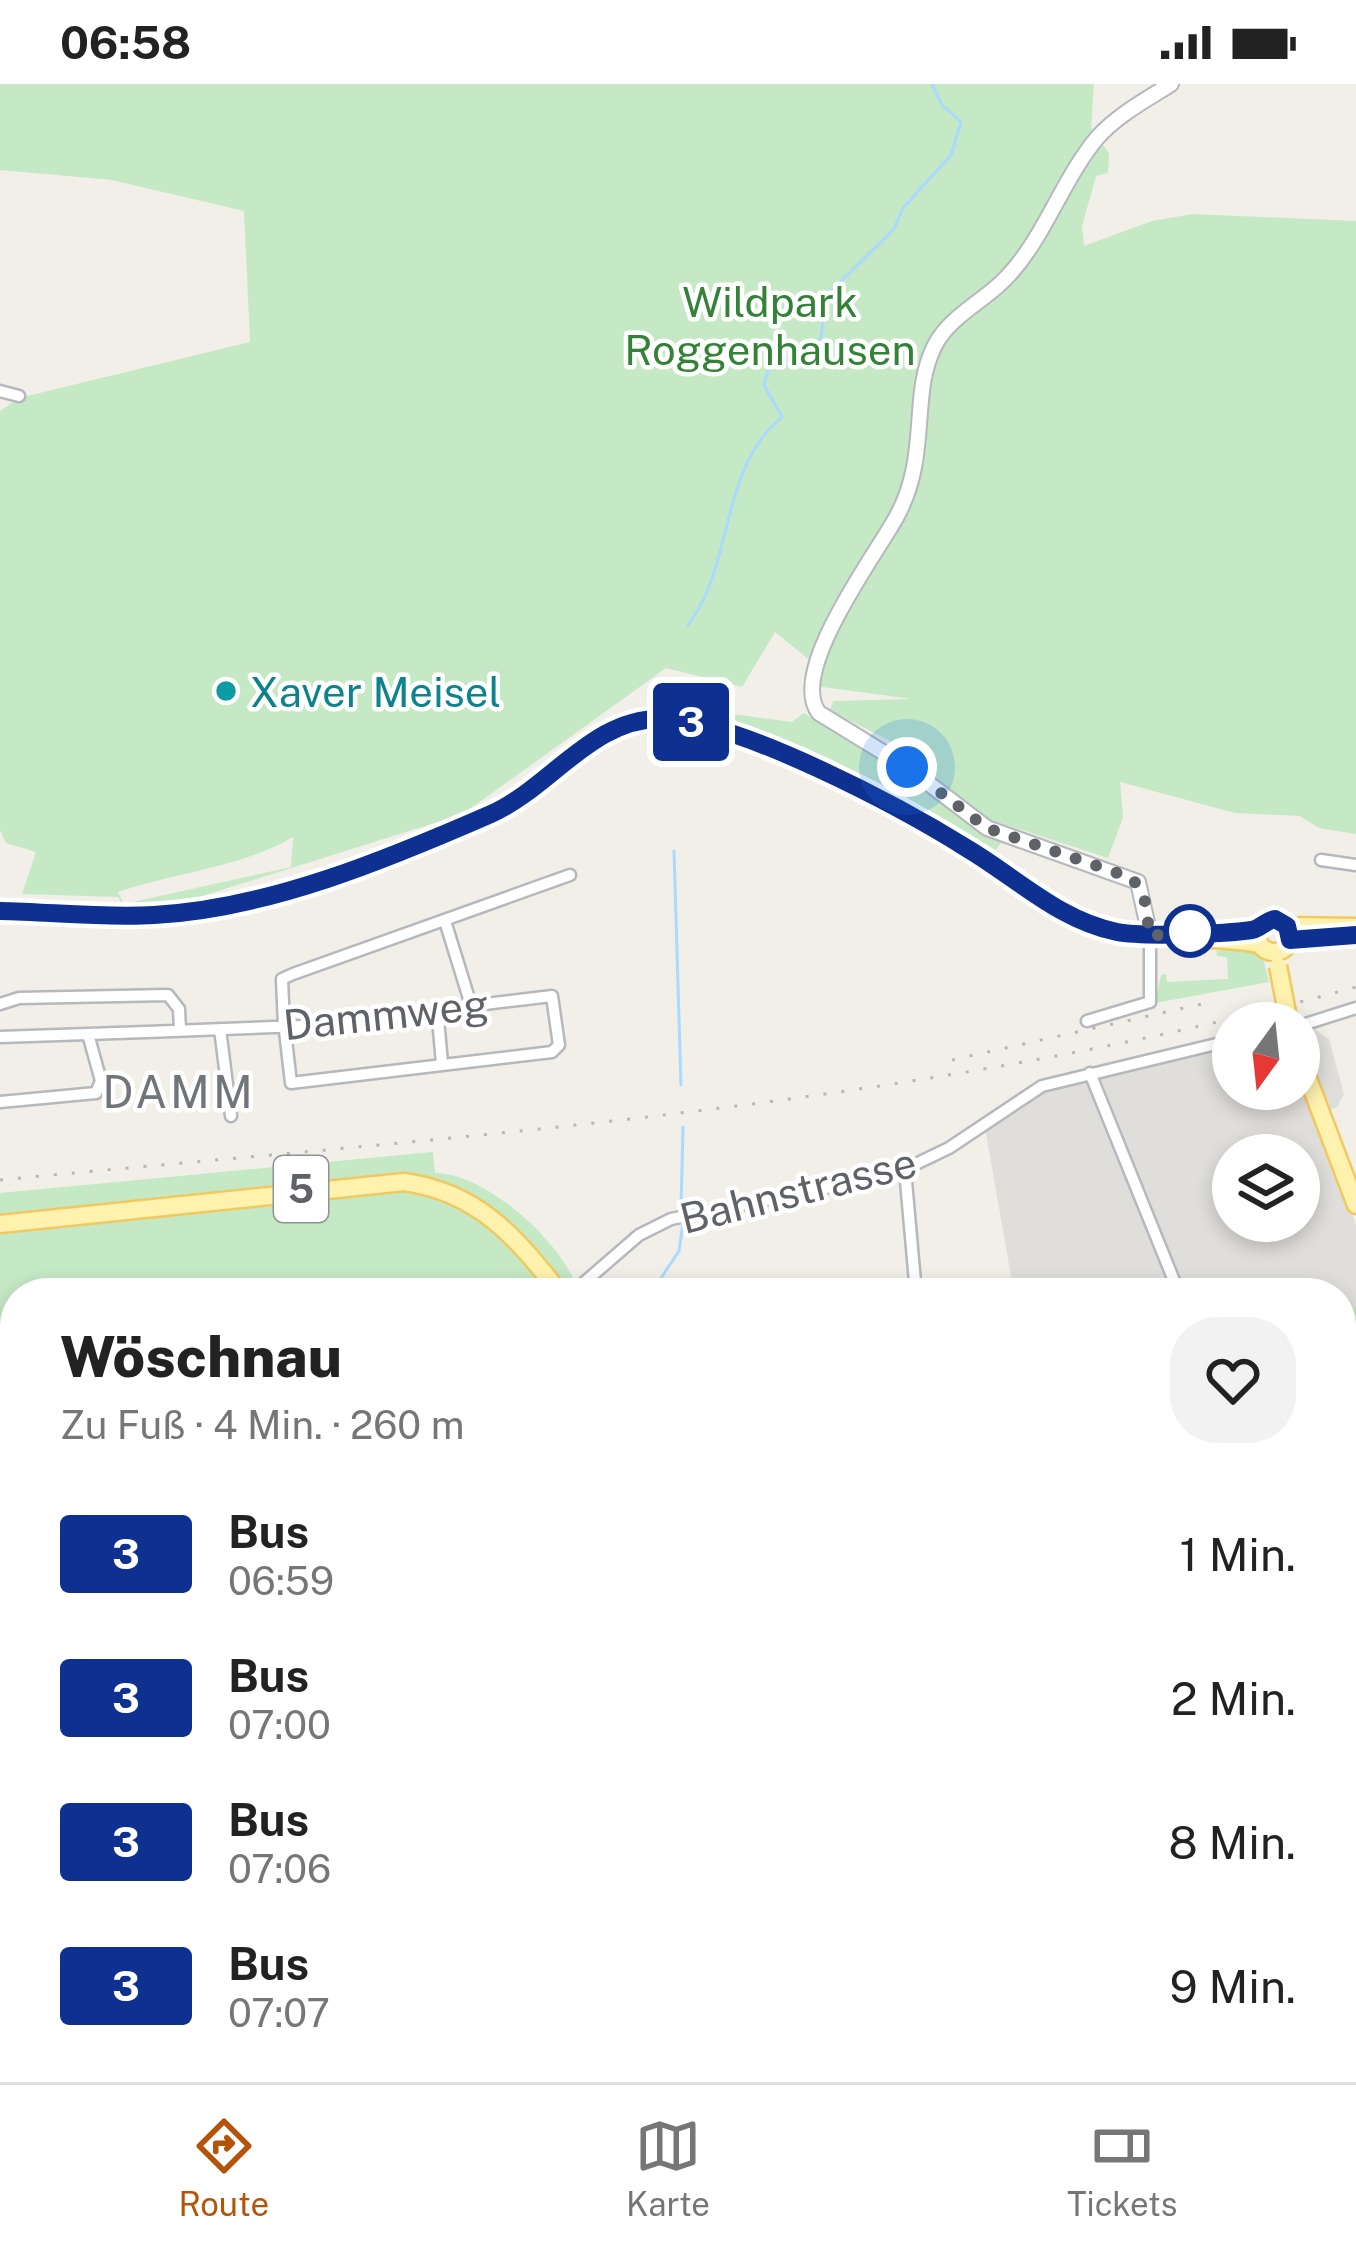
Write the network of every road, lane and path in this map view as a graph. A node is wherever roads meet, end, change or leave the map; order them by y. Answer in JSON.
{"nodes":[{"id":1,"x":1172,"y":84,"type":"edge"},
{"id":2,"x":0,"y":391,"type":"edge"},
{"id":3,"x":19,"y":396,"type":"dead end"},
{"id":4,"x":1321,"y":860,"type":"dead end"},
{"id":5,"x":1356,"y":865,"type":"edge"},
{"id":6,"x":570,"y":875,"type":"dead end"},
{"id":7,"x":0,"y":911,"type":"edge"},
{"id":8,"x":445,"y":922,"type":"junction"},
{"id":9,"x":1356,"y":931,"type":"edge"},
{"id":10,"x":1150,"y":936,"type":"junction"},
{"id":11,"x":1275,"y":943,"type":"junction"},
{"id":12,"x":1285,"y":1002,"type":"edge"},
{"id":13,"x":0,"y":1004,"type":"edge"},
{"id":14,"x":471,"y":1005,"type":"junction"},
{"id":15,"x":436,"y":1008,"type":"junction"},
{"id":16,"x":1356,"y":1009,"type":"edge"},
{"id":17,"x":1320,"y":1020,"type":"edge"},
{"id":18,"x":1087,"y":1022,"type":"dead end"},
{"id":19,"x":284,"y":1027,"type":"junction"},
{"id":20,"x":220,"y":1029,"type":"junction"},
{"id":21,"x":181,"y":1030,"type":"junction"},
{"id":22,"x":88,"y":1034,"type":"junction"},
{"id":23,"x":0,"y":1037,"type":"edge"},
{"id":24,"x":1212,"y":1045,"type":"edge"},
{"id":25,"x":442,"y":1064,"type":"junction"},
{"id":26,"x":1090,"y":1073,"type":"junction"},
{"id":27,"x":0,"y":1102,"type":"edge"},
{"id":28,"x":1319,"y":1110,"type":"edge"},
{"id":29,"x":231,"y":1116,"type":"dead end"},
{"id":30,"x":905,"y":1170,"type":"junction"},
{"id":31,"x":1356,"y":1205,"type":"edge"},
{"id":32,"x":0,"y":1224,"type":"edge"},
{"id":33,"x":547,"y":1278,"type":"edge"},
{"id":34,"x":589,"y":1278,"type":"edge"},
{"id":35,"x":915,"y":1278,"type":"edge"},
{"id":36,"x":1173,"y":1278,"type":"edge"}],
"edges":[{"from":1,"to":10,"type":"street"},
{"from":2,"to":3,"type":"street"},
{"from":4,"to":5,"type":"street"},
{"from":6,"to":8,"type":"street"},
{"from":7,"to":10,"type":"main road"},
{"from":8,"to":14,"type":"street"},
{"from":8,"to":19,"type":"street"},
{"from":9,"to":11,"type":"main road"},
{"from":10,"to":11,"type":"main road"},
{"from":10,"to":18,"type":"street"},
{"from":11,"to":12,"type":"main road","bridge":true},
{"from":13,"to":21,"type":"street"},
{"from":14,"to":15,"type":"street","name":"Dammweg"},
{"from":14,"to":25,"type":"street","name":"Dammweg"},
{"from":15,"to":19,"type":"street","name":"Dammweg"},
{"from":15,"to":25,"type":"street"},
{"from":16,"to":17,"type":"street"},
{"from":19,"to":20,"type":"street","name":"Dammweg"},
{"from":19,"to":25,"type":"street"},
{"from":20,"to":21,"type":"street","name":"Dammweg"},
{"from":20,"to":29,"type":"street"},
{"from":21,"to":22,"type":"street","name":"Dammweg"},
{"from":22,"to":23,"type":"street","name":"Dammweg"},
{"from":22,"to":27,"type":"street"},
{"from":24,"to":26,"type":"street","name":"Bahnstrasse"},
{"from":26,"to":30,"type":"street","name":"Bahnstrasse"},
{"from":26,"to":36,"type":"street"},
{"from":28,"to":31,"type":"main road"},
{"from":30,"to":34,"type":"street","name":"Bahnstrasse"},
{"from":30,"to":35,"type":"street"},
{"from":32,"to":33,"type":"main road","number":"5"}]}
